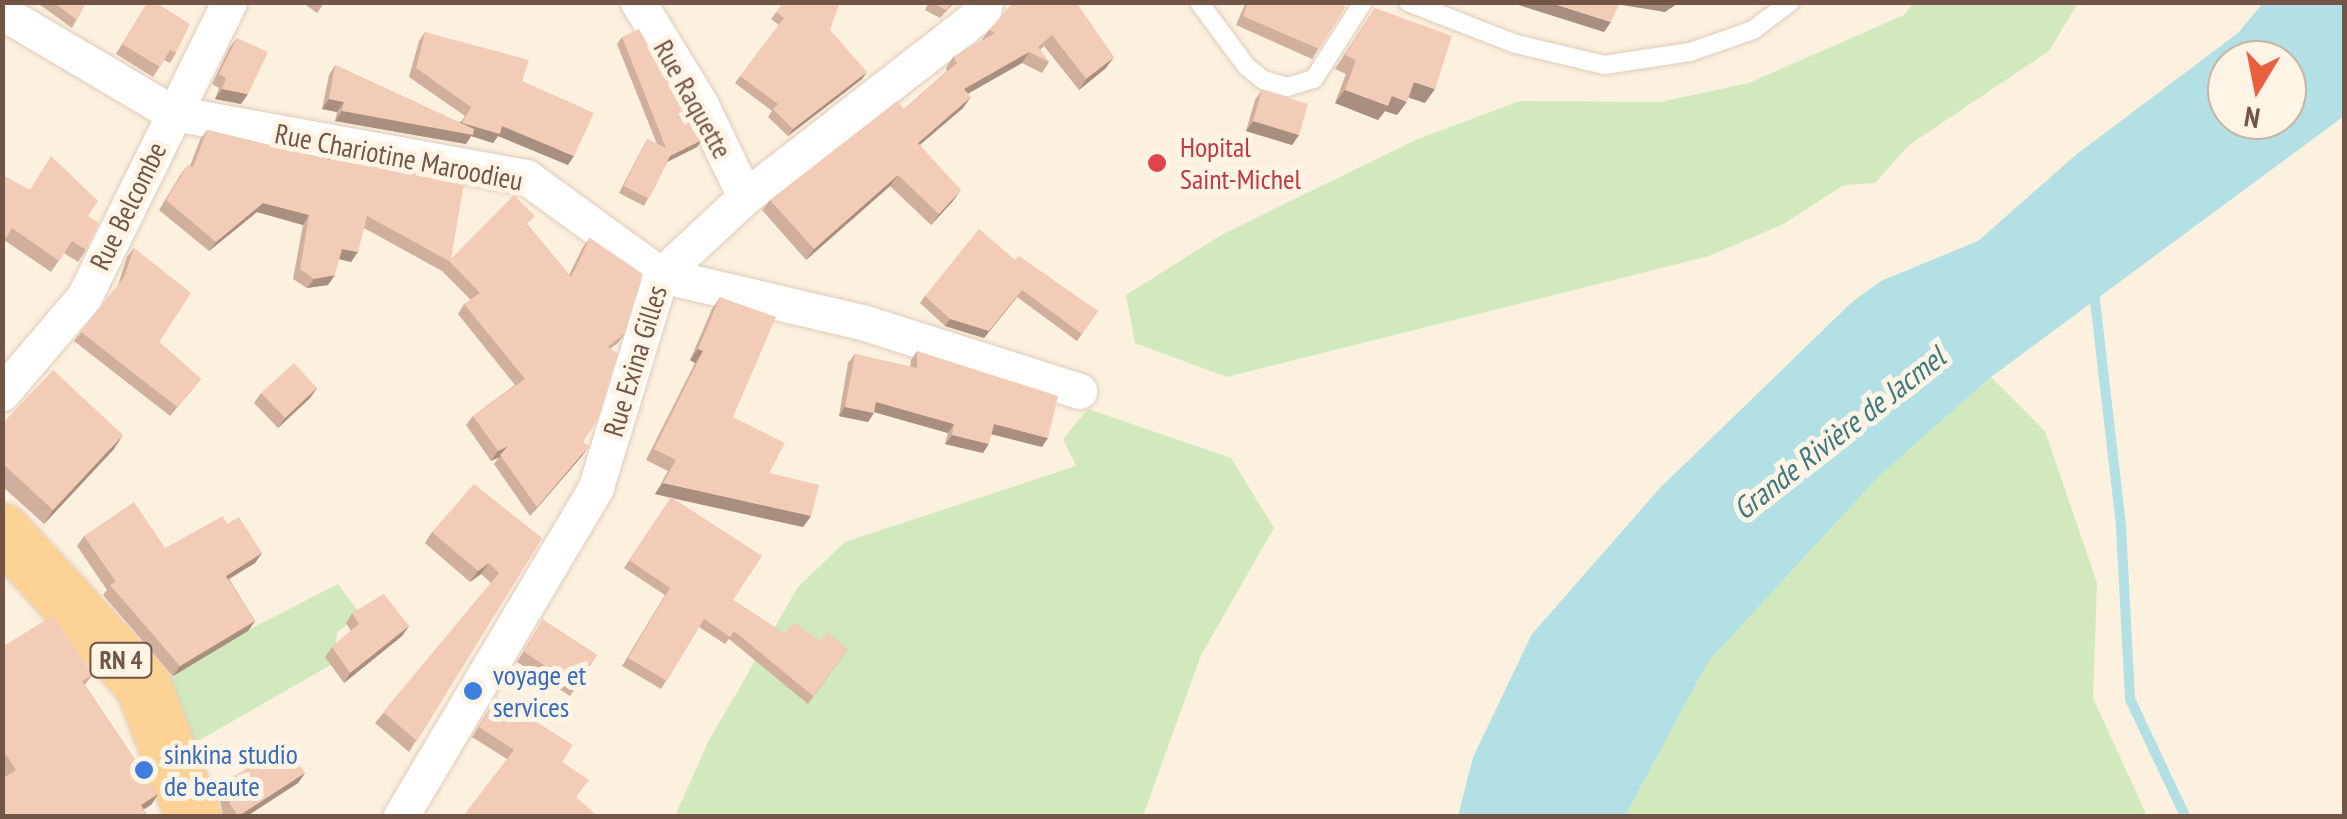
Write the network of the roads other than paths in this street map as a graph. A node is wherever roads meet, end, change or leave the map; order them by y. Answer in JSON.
{"nodes":[{"id":1,"x":229,"y":2,"type":"edge"},
{"id":2,"x":638,"y":2,"type":"edge"},
{"id":3,"x":985,"y":2,"type":"edge"},
{"id":4,"x":1200,"y":2,"type":"edge"},
{"id":5,"x":1362,"y":2,"type":"edge"},
{"id":6,"x":1408,"y":2,"type":"edge"},
{"id":7,"x":1790,"y":2,"type":"edge"},
{"id":8,"x":2,"y":12,"type":"edge"},
{"id":9,"x":173,"y":113,"type":"junction"},
{"id":10,"x":745,"y":197,"type":"junction"},
{"id":11,"x":660,"y":275,"type":"junction"},
{"id":12,"x":1079,"y":391,"type":"dead end"},
{"id":13,"x":2,"y":393,"type":"edge"},
{"id":14,"x":2,"y":531,"type":"edge"},
{"id":15,"x":194,"y":816,"type":"edge"},
{"id":16,"x":401,"y":816,"type":"edge"}],
"edges":[{"from":1,"to":9,"type":"street","name":"Rue Belcombe"},
{"from":2,"to":10,"type":"street","name":"Rue Raquette"},
{"from":3,"to":10,"type":"street","name":"Rue Exina Gilles"},
{"from":4,"to":5,"type":"lane"},
{"from":6,"to":7,"type":"lane"},
{"from":8,"to":9,"type":"street","name":"Rue Chariotine Maroodieu"},
{"from":9,"to":11,"type":"street","name":"Rue Chariotine Maroodieu"},
{"from":9,"to":13,"type":"street","name":"Rue Belcombe"},
{"from":10,"to":11,"type":"street","name":"Rue Exina Gilles"},
{"from":11,"to":12,"type":"street","name":"Rue Chariotine Maroodieu"},
{"from":11,"to":16,"type":"street","name":"Rue Exina Gilles"},
{"from":14,"to":15,"type":"main road","number":"RN 4"}]}
